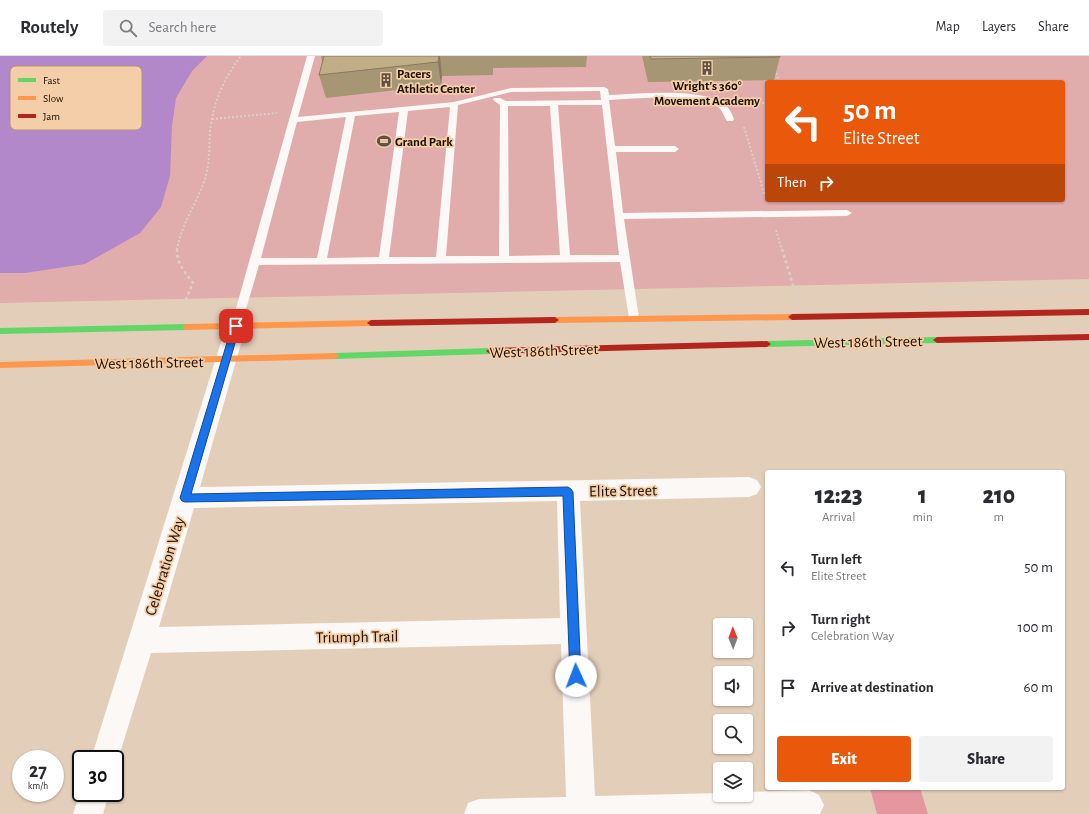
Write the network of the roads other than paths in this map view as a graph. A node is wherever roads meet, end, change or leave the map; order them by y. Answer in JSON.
{"nodes":[{"id":1,"x":311,"y":56,"type":"edge"},
{"id":2,"x":492,"y":96,"type":"junction"},
{"id":3,"x":605,"y":96,"type":"junction"},
{"id":4,"x":554,"y":103,"type":"junction"},
{"id":5,"x":454,"y":104,"type":"junction"},
{"id":6,"x":504,"y":104,"type":"junction"},
{"id":7,"x":404,"y":108,"type":"junction"},
{"id":8,"x":351,"y":114,"type":"junction"},
{"id":9,"x":730,"y":119,"type":"dead end"},
{"id":10,"x":293,"y":120,"type":"junction"},
{"id":11,"x":611,"y":149,"type":"junction"},
{"id":12,"x":675,"y":149,"type":"dead end"},
{"id":13,"x":847,"y":213,"type":"dead end"},
{"id":14,"x":619,"y":216,"type":"junction"},
{"id":15,"x":624,"y":258,"type":"junction"},
{"id":16,"x":565,"y":259,"type":"junction"},
{"id":17,"x":441,"y":260,"type":"junction"},
{"id":18,"x":504,"y":260,"type":"junction"},
{"id":19,"x":320,"y":261,"type":"junction"},
{"id":20,"x":383,"y":261,"type":"junction"},
{"id":21,"x":255,"y":262,"type":"junction"},
{"id":22,"x":1089,"y":312,"type":"edge"},
{"id":23,"x":634,"y":318,"type":"junction"},
{"id":24,"x":236,"y":326,"type":"junction"},
{"id":25,"x":0,"y":331,"type":"edge"},
{"id":26,"x":1089,"y":337,"type":"edge"},
{"id":27,"x":226,"y":360,"type":"junction"},
{"id":28,"x":0,"y":365,"type":"edge"},
{"id":29,"x":749,"y":487,"type":"dead end"},
{"id":30,"x":568,"y":492,"type":"junction"},
{"id":31,"x":185,"y":498,"type":"junction"},
{"id":32,"x":574,"y":631,"type":"junction"},
{"id":33,"x":140,"y":640,"type":"junction"},
{"id":34,"x":108,"y":750,"type":"edge"},
{"id":35,"x":91,"y":802,"type":"edge"},
{"id":36,"x":809,"y":805,"type":"dead end"},
{"id":37,"x":581,"y":813,"type":"edge"},
{"id":38,"x":88,"y":814,"type":"edge"},
{"id":39,"x":479,"y":814,"type":"edge"}],
"edges":[{"from":1,"to":10,"type":"lane"},
{"from":2,"to":3,"type":"lane"},
{"from":2,"to":5,"type":"lane"},
{"from":2,"to":6,"type":"lane"},
{"from":3,"to":4,"type":"lane"},
{"from":3,"to":9,"type":"lane"},
{"from":3,"to":11,"type":"lane"},
{"from":4,"to":6,"type":"lane"},
{"from":4,"to":16,"type":"lane"},
{"from":5,"to":7,"type":"lane"},
{"from":5,"to":17,"type":"lane"},
{"from":6,"to":18,"type":"lane"},
{"from":7,"to":8,"type":"lane"},
{"from":7,"to":20,"type":"lane"},
{"from":8,"to":10,"type":"lane"},
{"from":8,"to":19,"type":"lane"},
{"from":10,"to":21,"type":"lane"},
{"from":11,"to":12,"type":"lane"},
{"from":11,"to":14,"type":"lane"},
{"from":13,"to":14,"type":"lane"},
{"from":14,"to":15,"type":"lane"},
{"from":15,"to":16,"type":"lane"},
{"from":15,"to":23,"type":"lane"},
{"from":16,"to":18,"type":"lane"},
{"from":17,"to":18,"type":"lane"},
{"from":17,"to":20,"type":"lane"},
{"from":19,"to":20,"type":"lane"},
{"from":19,"to":21,"type":"lane"},
{"from":21,"to":24,"type":"lane"},
{"from":22,"to":23,"type":"street","name":"West 186th Street"},
{"from":23,"to":24,"type":"street","name":"West 186th Street"},
{"from":24,"to":25,"type":"street","name":"West 186th Street"},
{"from":24,"to":27,"type":"street","name":"Celebration Way"},
{"from":26,"to":27,"type":"street","name":"West 186th Street"},
{"from":27,"to":28,"type":"street","name":"West 186th Street"},
{"from":27,"to":31,"type":"street","name":"Celebration Way"},
{"from":29,"to":30,"type":"street","name":"Elite Street"},
{"from":30,"to":31,"type":"street","name":"Elite Street"},
{"from":30,"to":32,"type":"street"},
{"from":31,"to":33,"type":"street","name":"Celebration Way"},
{"from":32,"to":33,"type":"street","name":"Triumph Trail"},
{"from":32,"to":37,"type":"street"},
{"from":33,"to":34,"type":"street","name":"Celebration Way"},
{"from":35,"to":38,"type":"street"},
{"from":36,"to":37,"type":"street"},
{"from":37,"to":39,"type":"street"}]}
